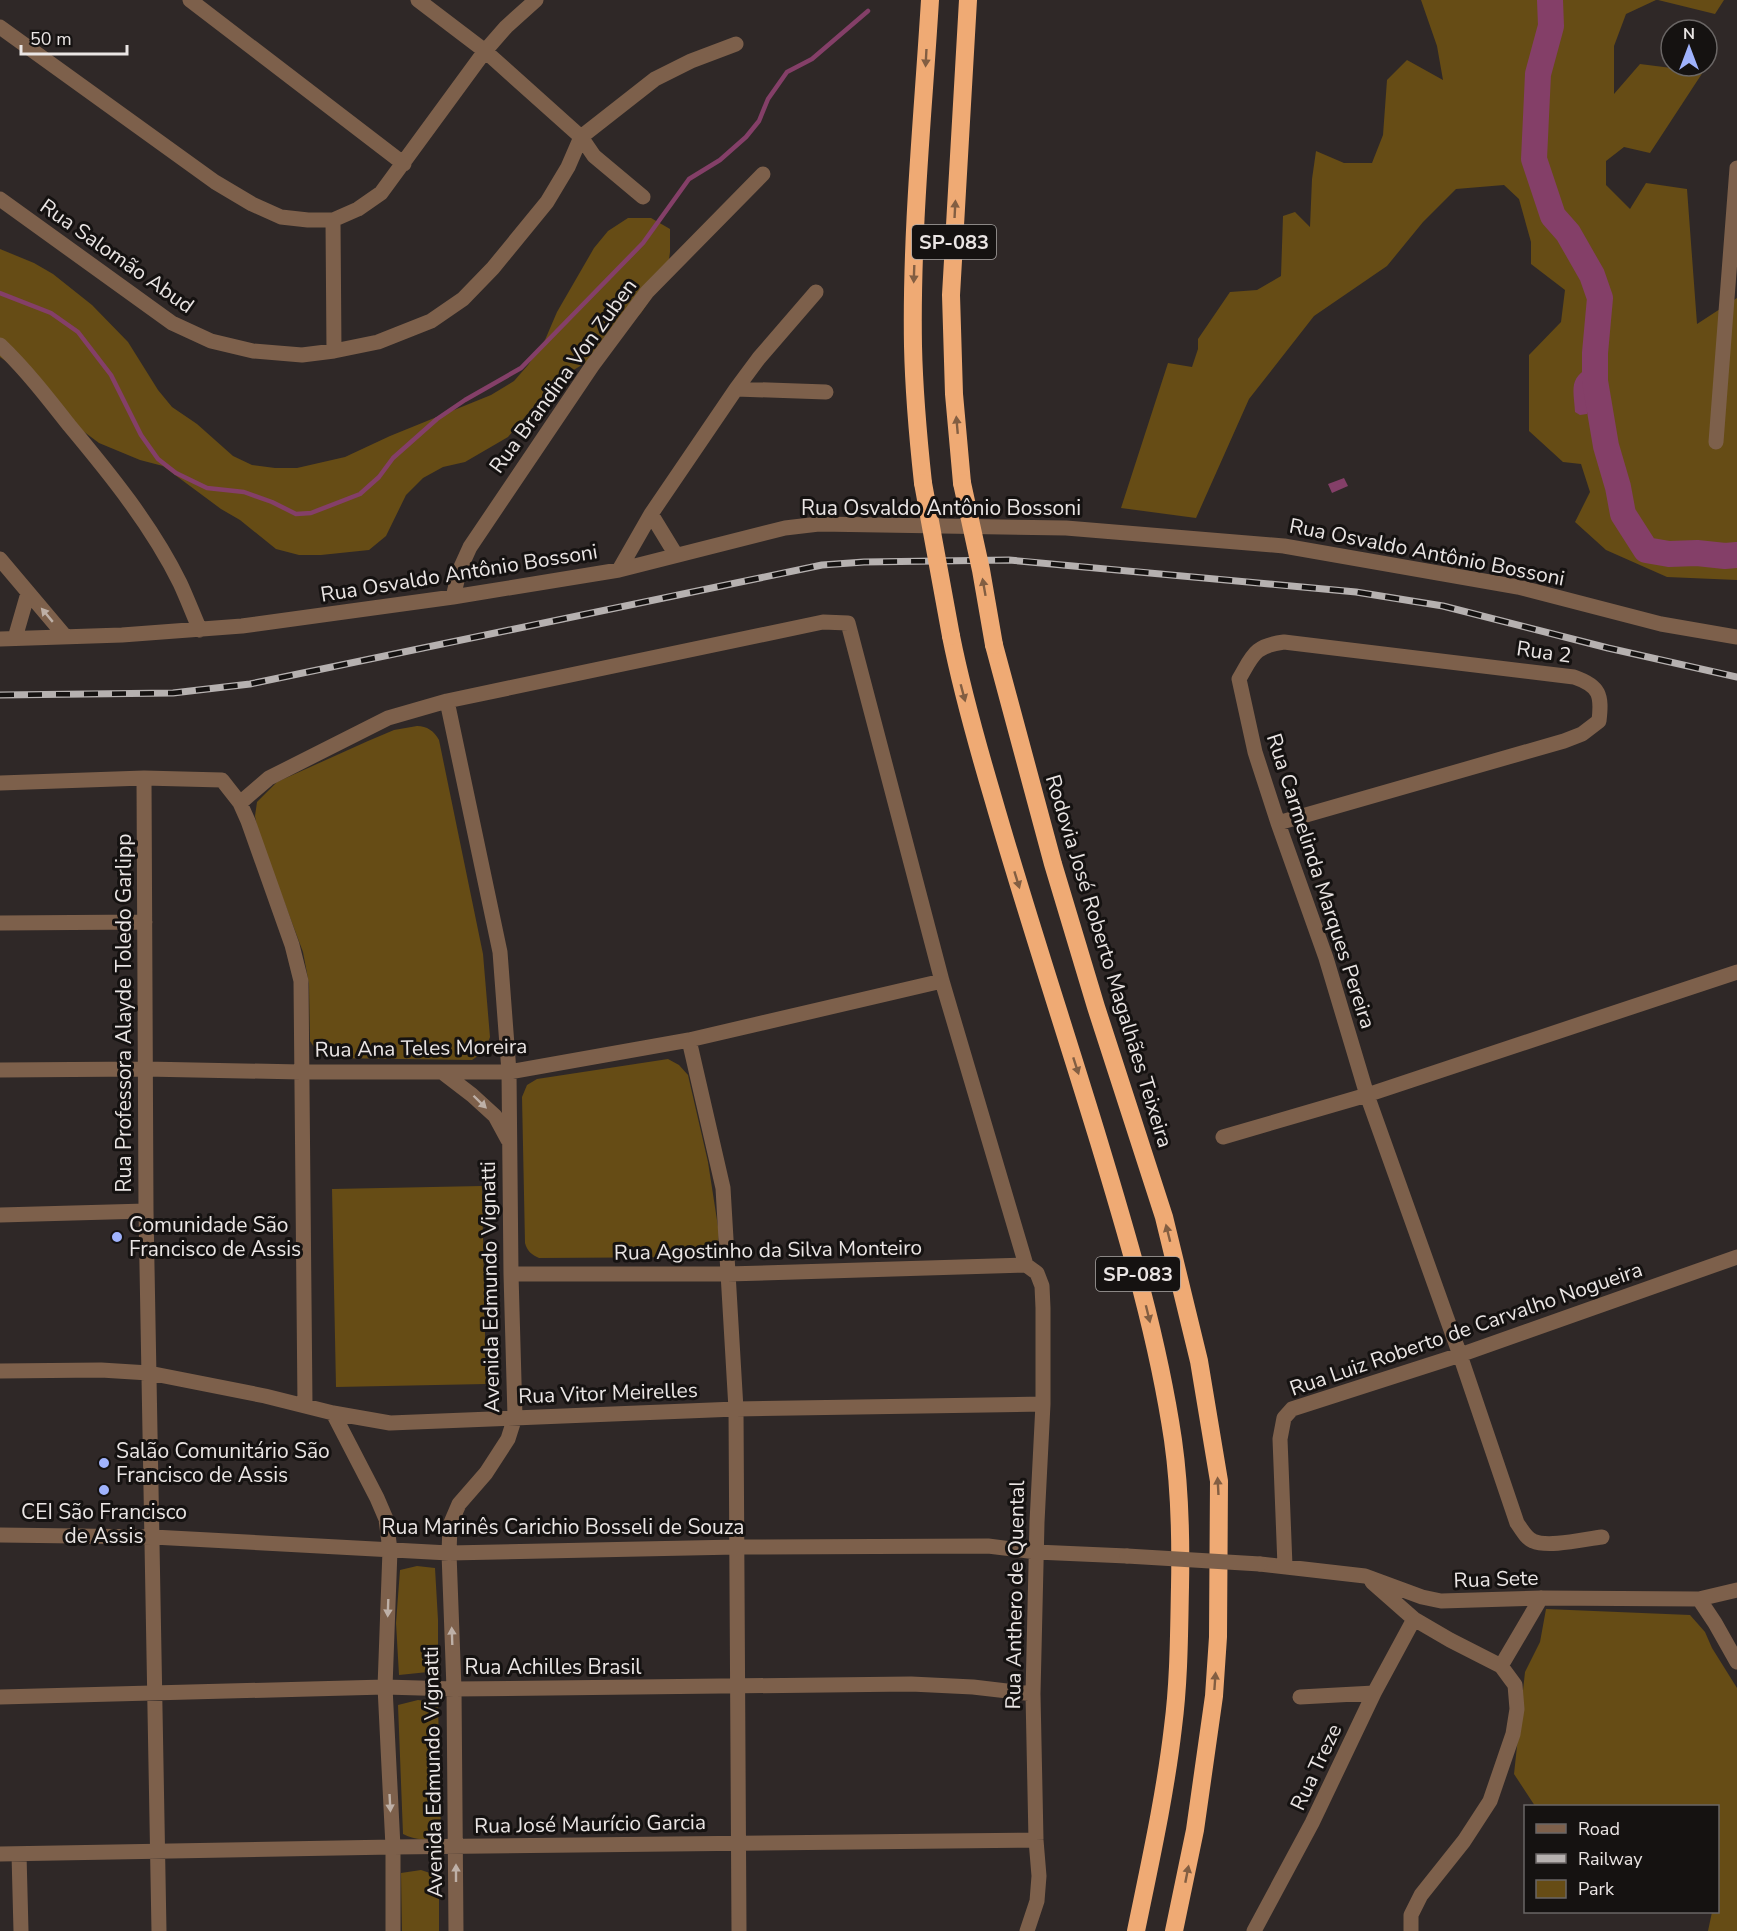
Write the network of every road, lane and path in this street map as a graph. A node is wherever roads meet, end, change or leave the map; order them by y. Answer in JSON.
{"nodes":[{"id":1,"x":190,"y":0,"type":"edge"},
{"id":2,"x":418,"y":0,"type":"edge"},
{"id":3,"x":536,"y":0,"type":"edge"},
{"id":4,"x":930,"y":0,"type":"edge"},
{"id":5,"x":968,"y":0,"type":"edge"},
{"id":6,"x":0,"y":27,"type":"edge"},
{"id":7,"x":736,"y":44,"type":"dead end"},
{"id":8,"x":485,"y":51,"type":"junction"},
{"id":9,"x":581,"y":137,"type":"junction"},
{"id":10,"x":404,"y":164,"type":"junction"},
{"id":11,"x":1737,"y":168,"type":"edge"},
{"id":12,"x":763,"y":174,"type":"dead end"},
{"id":13,"x":643,"y":196,"type":"dead end"},
{"id":14,"x":0,"y":199,"type":"edge"},
{"id":15,"x":333,"y":220,"type":"junction"},
{"id":16,"x":816,"y":292,"type":"dead end"},
{"id":17,"x":0,"y":345,"type":"edge"},
{"id":18,"x":334,"y":351,"type":"junction"},
{"id":19,"x":736,"y":389,"type":"junction"},
{"id":20,"x":826,"y":392,"type":"dead end"},
{"id":21,"x":1716,"y":442,"type":"dead end"},
{"id":22,"x":651,"y":514,"type":"junction"},
{"id":23,"x":676,"y":555,"type":"junction"},
{"id":24,"x":0,"y":559,"type":"edge"},
{"id":25,"x":619,"y":570,"type":"junction"},
{"id":26,"x":28,"y":593,"type":"junction"},
{"id":27,"x":453,"y":597,"type":"junction"},
{"id":28,"x":200,"y":630,"type":"junction"},
{"id":29,"x":65,"y":636,"type":"junction"},
{"id":30,"x":1737,"y":637,"type":"edge"},
{"id":31,"x":7,"y":638,"type":"edge"},
{"id":32,"x":1239,"y":679,"type":"joint"},
{"id":33,"x":447,"y":701,"type":"junction"},
{"id":34,"x":144,"y":778,"type":"junction"},
{"id":35,"x":0,"y":783,"type":"edge"},
{"id":36,"x":240,"y":803,"type":"junction"},
{"id":37,"x":1278,"y":823,"type":"junction"},
{"id":38,"x":145,"y":922,"type":"junction"},
{"id":39,"x":0,"y":923,"type":"edge"},
{"id":40,"x":1737,"y":972,"type":"edge"},
{"id":41,"x":942,"y":981,"type":"junction"},
{"id":42,"x":690,"y":1040,"type":"junction"},
{"id":43,"x":145,"y":1069,"type":"junction"},
{"id":44,"x":0,"y":1070,"type":"edge"},
{"id":45,"x":301,"y":1072,"type":"junction"},
{"id":46,"x":442,"y":1072,"type":"junction"},
{"id":47,"x":509,"y":1072,"type":"junction"},
{"id":48,"x":1367,"y":1095,"type":"junction"},
{"id":49,"x":1223,"y":1137,"type":"dead end"},
{"id":50,"x":509,"y":1141,"type":"junction"},
{"id":51,"x":146,"y":1211,"type":"junction"},
{"id":52,"x":0,"y":1215,"type":"edge"},
{"id":53,"x":1737,"y":1257,"type":"edge"},
{"id":54,"x":1026,"y":1265,"type":"junction"},
{"id":55,"x":511,"y":1274,"type":"junction"},
{"id":56,"x":727,"y":1274,"type":"junction"},
{"id":57,"x":1460,"y":1355,"type":"junction"},
{"id":58,"x":0,"y":1371,"type":"edge"},
{"id":59,"x":150,"y":1373,"type":"junction"},
{"id":60,"x":1043,"y":1404,"type":"junction"},
{"id":61,"x":305,"y":1405,"type":"junction"},
{"id":62,"x":736,"y":1409,"type":"junction"},
{"id":63,"x":333,"y":1413,"type":"junction"},
{"id":64,"x":515,"y":1418,"type":"junction"},
{"id":65,"x":0,"y":1535,"type":"edge"},
{"id":66,"x":153,"y":1537,"type":"junction"},
{"id":67,"x":1602,"y":1537,"type":"dead end"},
{"id":68,"x":737,"y":1547,"type":"junction"},
{"id":69,"x":390,"y":1550,"type":"junction"},
{"id":70,"x":1036,"y":1552,"type":"junction"},
{"id":71,"x":449,"y":1553,"type":"junction"},
{"id":72,"x":1260,"y":1564,"type":"joint"},
{"id":73,"x":1285,"y":1566,"type":"junction"},
{"id":74,"x":1365,"y":1576,"type":"junction"},
{"id":75,"x":1737,"y":1590,"type":"edge"},
{"id":76,"x":1541,"y":1598,"type":"junction"},
{"id":77,"x":1699,"y":1599,"type":"junction"},
{"id":78,"x":1414,"y":1619,"type":"junction"},
{"id":79,"x":1737,"y":1662,"type":"edge"},
{"id":80,"x":1501,"y":1666,"type":"junction"},
{"id":81,"x":385,"y":1687,"type":"junction"},
{"id":82,"x":736,"y":1687,"type":"junction"},
{"id":83,"x":454,"y":1689,"type":"junction"},
{"id":84,"x":1374,"y":1693,"type":"junction"},
{"id":85,"x":156,"y":1694,"type":"junction"},
{"id":86,"x":1033,"y":1694,"type":"junction"},
{"id":87,"x":0,"y":1697,"type":"edge"},
{"id":88,"x":1300,"y":1697,"type":"dead end"},
{"id":89,"x":1036,"y":1840,"type":"junction"},
{"id":90,"x":739,"y":1843,"type":"junction"},
{"id":91,"x":393,"y":1847,"type":"junction"},
{"id":92,"x":456,"y":1847,"type":"junction"},
{"id":93,"x":157,"y":1851,"type":"junction"},
{"id":94,"x":0,"y":1854,"type":"edge"},
{"id":95,"x":19,"y":1854,"type":"junction"},
{"id":96,"x":21,"y":1931,"type":"edge"},
{"id":97,"x":159,"y":1931,"type":"edge"},
{"id":98,"x":393,"y":1931,"type":"edge"},
{"id":99,"x":456,"y":1931,"type":"edge"},
{"id":100,"x":739,"y":1931,"type":"edge"},
{"id":101,"x":1027,"y":1931,"type":"edge"},
{"id":102,"x":1136,"y":1931,"type":"edge"},
{"id":103,"x":1174,"y":1931,"type":"edge"},
{"id":104,"x":1254,"y":1931,"type":"edge"},
{"id":105,"x":1411,"y":1931,"type":"edge"}],
"edges":[{"from":1,"to":10,"type":"street"},
{"from":2,"to":8,"type":"street"},
{"from":3,"to":8,"type":"street"},
{"from":4,"to":102,"type":"highway","number":"SP-083","one_way":true,"bridge":true},
{"from":103,"to":5,"type":"highway","name":"Rodovia José Roberto Magalhães Teixeira","number":"SP-083","one_way":true,"bridge":true},
{"from":6,"to":15,"type":"street"},
{"from":7,"to":9,"type":"street","name":"Rua Salomão Abud"},
{"from":8,"to":9,"type":"street"},
{"from":8,"to":10,"type":"street"},
{"from":9,"to":13,"type":"street"},
{"from":9,"to":18,"type":"street","name":"Rua Salomão Abud"},
{"from":10,"to":15,"type":"street"},
{"from":11,"to":21,"type":"street"},
{"from":12,"to":27,"type":"street","name":"Rua Brandina Von Zuben"},
{"from":14,"to":18,"type":"street","name":"Rua Salomão Abud"},
{"from":15,"to":18,"type":"street"},
{"from":16,"to":19,"type":"street"},
{"from":17,"to":28,"type":"street"},
{"from":19,"to":20,"type":"street"},
{"from":19,"to":22,"type":"street"},
{"from":22,"to":23,"type":"street"},
{"from":22,"to":25,"type":"street"},
{"from":23,"to":25,"type":"street","name":"Rua Osvaldo Antônio Bossoni"},
{"from":23,"to":30,"type":"street","name":"Rua Osvaldo Antônio Bossoni"},
{"from":24,"to":26,"type":"street"},
{"from":25,"to":27,"type":"street","name":"Rua Osvaldo Antônio Bossoni"},
{"from":29,"to":26,"type":"street","one_way":true},
{"from":26,"to":31,"type":"street"},
{"from":27,"to":28,"type":"street","name":"Rua Osvaldo Antônio Bossoni"},
{"from":28,"to":29,"type":"street","name":"Rua Osvaldo Antônio Bossoni"},
{"from":29,"to":31,"type":"street","name":"Rua Osvaldo Antônio Bossoni"},
{"from":32,"to":37,"type":"street","name":"Rua Carmelinda Marques Pereira"},
{"from":32,"to":37,"type":"street","name":"Rua 2"},
{"from":33,"to":36,"type":"street"},
{"from":33,"to":41,"type":"street","name":"Rua Anthero de Quental"},
{"from":33,"to":47,"type":"street","name":"Avenida Edmundo Vignatti"},
{"from":34,"to":35,"type":"street"},
{"from":34,"to":36,"type":"street"},
{"from":34,"to":38,"type":"street","name":"Rua Professora Alayde Toledo Garlipp"},
{"from":36,"to":45,"type":"street"},
{"from":37,"to":48,"type":"street","name":"Rua Carmelinda Marques Pereira"},
{"from":38,"to":39,"type":"street"},
{"from":38,"to":43,"type":"street","name":"Rua Professora Alayde Toledo Garlipp"},
{"from":40,"to":48,"type":"street"},
{"from":41,"to":42,"type":"street","name":"Rua Ana Teles Moreira"},
{"from":41,"to":54,"type":"street","name":"Rua Anthero de Quental"},
{"from":42,"to":47,"type":"street","name":"Rua Ana Teles Moreira"},
{"from":42,"to":56,"type":"street"},
{"from":43,"to":44,"type":"street","name":"Rua Ana Teles Moreira"},
{"from":43,"to":45,"type":"street","name":"Rua Ana Teles Moreira"},
{"from":43,"to":51,"type":"street","name":"Rua Professora Alayde Toledo Garlipp"},
{"from":45,"to":46,"type":"street","name":"Rua Ana Teles Moreira"},
{"from":45,"to":61,"type":"street"},
{"from":46,"to":47,"type":"street","name":"Rua Ana Teles Moreira"},
{"from":46,"to":50,"type":"street","one_way":true},
{"from":47,"to":50,"type":"street","name":"Avenida Edmundo Vignatti"},
{"from":48,"to":49,"type":"street"},
{"from":48,"to":57,"type":"street","name":"Rua Carmelinda Marques Pereira"},
{"from":50,"to":55,"type":"street","name":"Avenida Edmundo Vignatti"},
{"from":51,"to":52,"type":"street"},
{"from":51,"to":59,"type":"street","name":"Rua Professora Alayde Toledo Garlipp"},
{"from":53,"to":57,"type":"street","name":"Rua Luiz Roberto de Carvalho Nogueira"},
{"from":54,"to":56,"type":"street","name":"Rua Agostinho da Silva Monteiro"},
{"from":54,"to":60,"type":"street","name":"Rua Anthero de Quental"},
{"from":55,"to":56,"type":"street","name":"Rua Agostinho da Silva Monteiro"},
{"from":55,"to":64,"type":"street","name":"Avenida Edmundo Vignatti"},
{"from":56,"to":62,"type":"street"},
{"from":57,"to":67,"type":"street","name":"Rua Carmelinda Marques Pereira"},
{"from":57,"to":73,"type":"street","name":"Rua Luiz Roberto de Carvalho Nogueira"},
{"from":58,"to":59,"type":"street","name":"Rua Vitor Meirelles"},
{"from":59,"to":61,"type":"street","name":"Rua Vitor Meirelles"},
{"from":59,"to":66,"type":"street","name":"Rua Professora Alayde Toledo Garlipp"},
{"from":60,"to":62,"type":"street","name":"Rua Vitor Meirelles"},
{"from":60,"to":70,"type":"street","name":"Rua Anthero de Quental"},
{"from":61,"to":63,"type":"street","name":"Rua Vitor Meirelles"},
{"from":62,"to":64,"type":"street","name":"Rua Vitor Meirelles"},
{"from":62,"to":68,"type":"street"},
{"from":63,"to":64,"type":"street","name":"Rua Vitor Meirelles"},
{"from":63,"to":69,"type":"street","name":"Avenida Edmundo Vignatti"},
{"from":64,"to":71,"type":"street","name":"Avenida Edmundo Vignatti"},
{"from":65,"to":66,"type":"street","name":"Rua Marinês Carichio Bosseli de Souza"},
{"from":66,"to":69,"type":"street","name":"Rua Marinês Carichio Bosseli de Souza"},
{"from":66,"to":85,"type":"street","name":"Rua Professora Alayde Toledo Garlipp"},
{"from":68,"to":70,"type":"street","name":"Rua Marinês Carichio Bosseli de Souza"},
{"from":68,"to":71,"type":"street","name":"Rua Marinês Carichio Bosseli de Souza"},
{"from":68,"to":82,"type":"street"},
{"from":69,"to":71,"type":"street","name":"Rua Marinês Carichio Bosseli de Souza"},
{"from":69,"to":81,"type":"street","name":"Avenida Edmundo Vignatti","one_way":true},
{"from":70,"to":72,"type":"street","name":"Rua Marinês Carichio Bosseli de Souza","bridge":true},
{"from":70,"to":86,"type":"street","name":"Rua Anthero de Quental"},
{"from":83,"to":71,"type":"street","name":"Avenida Edmundo Vignatti","one_way":true},
{"from":72,"to":73,"type":"street","name":"Rua Sete"},
{"from":73,"to":74,"type":"street","name":"Rua Sete"},
{"from":74,"to":76,"type":"street","name":"Rua Sete"},
{"from":74,"to":78,"type":"street"},
{"from":75,"to":77,"type":"street","name":"Rua Sete"},
{"from":76,"to":77,"type":"street","name":"Rua Sete"},
{"from":76,"to":80,"type":"street"},
{"from":77,"to":79,"type":"street"},
{"from":78,"to":80,"type":"street"},
{"from":78,"to":84,"type":"street","name":"Rua Treze"},
{"from":80,"to":105,"type":"street"},
{"from":81,"to":83,"type":"street","name":"Rua Achilles Brasil"},
{"from":81,"to":85,"type":"street","name":"Rua Achilles Brasil"},
{"from":81,"to":91,"type":"street","name":"Avenida Edmundo Vignatti","one_way":true},
{"from":82,"to":83,"type":"street","name":"Rua Achilles Brasil"},
{"from":82,"to":86,"type":"street","name":"Rua Achilles Brasil"},
{"from":82,"to":90,"type":"street"},
{"from":83,"to":92,"type":"street","name":"Avenida Edmundo Vignatti"},
{"from":84,"to":88,"type":"street"},
{"from":84,"to":104,"type":"street","name":"Rua Treze"},
{"from":85,"to":87,"type":"street","name":"Rua Achilles Brasil"},
{"from":85,"to":93,"type":"street","name":"Rua Professora Alayde Toledo Garlipp"},
{"from":86,"to":89,"type":"street","name":"Rua Anthero de Quental"},
{"from":89,"to":90,"type":"street","name":"Rua José Maurício Garcia"},
{"from":89,"to":101,"type":"street","name":"Rua Anthero de Quental"},
{"from":90,"to":92,"type":"street","name":"Rua José Maurício Garcia"},
{"from":90,"to":100,"type":"street"},
{"from":91,"to":92,"type":"street","name":"Rua José Maurício Garcia"},
{"from":91,"to":93,"type":"street","name":"Rua José Maurício Garcia"},
{"from":91,"to":98,"type":"street","name":"Avenida Edmundo Vignatti"},
{"from":99,"to":92,"type":"street","name":"Avenida Edmundo Vignatti","one_way":true},
{"from":93,"to":95,"type":"street","name":"Rua José Maurício Garcia"},
{"from":93,"to":97,"type":"street","name":"Rua Professora Alayde Toledo Garlipp"},
{"from":94,"to":95,"type":"street","name":"Rua José Maurício Garcia"},
{"from":95,"to":96,"type":"street"}]}
